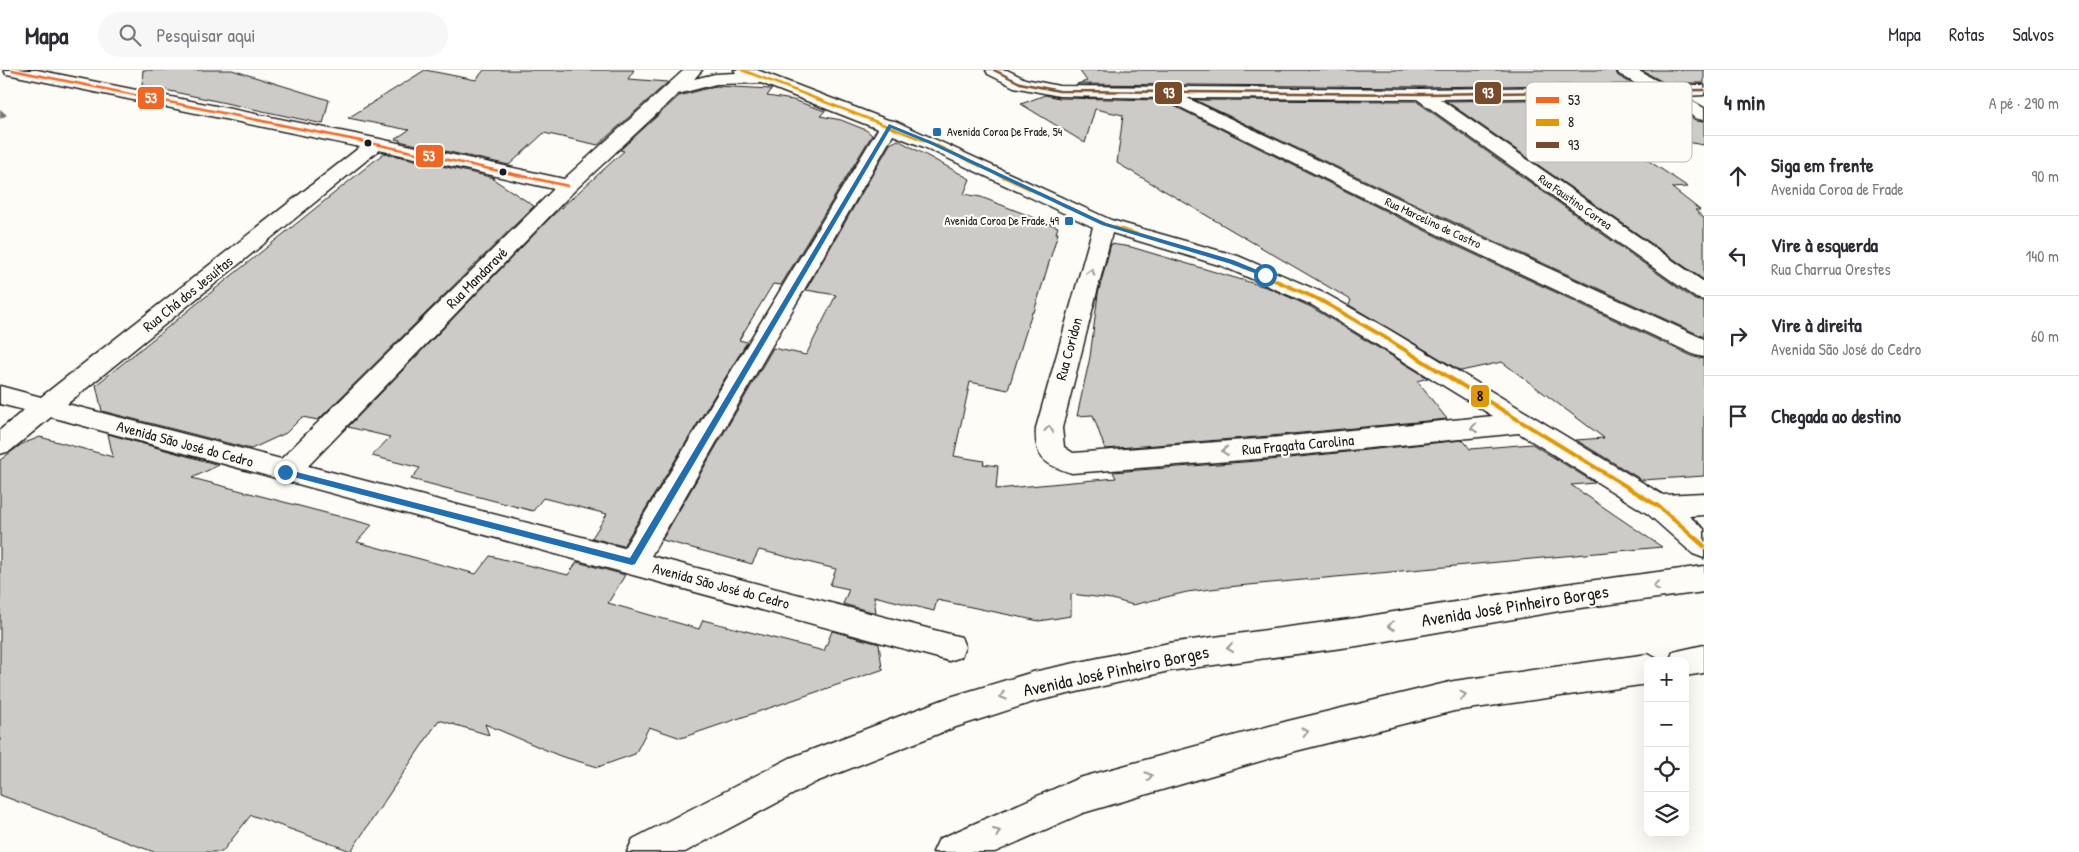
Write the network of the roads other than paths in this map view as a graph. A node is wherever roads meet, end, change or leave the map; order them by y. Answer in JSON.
{"nodes":[{"id":1,"x":12,"y":70,"type":"edge"},
{"id":2,"x":694,"y":70,"type":"edge"},
{"id":3,"x":742,"y":70,"type":"edge"},
{"id":4,"x":994,"y":70,"type":"edge"},
{"id":5,"x":1625,"y":70,"type":"edge"},
{"id":6,"x":42,"y":74,"type":"edge"},
{"id":7,"x":763,"y":78,"type":"junction"},
{"id":8,"x":1647,"y":82,"type":"edge"},
{"id":9,"x":674,"y":90,"type":"junction"},
{"id":10,"x":1163,"y":93,"type":"junction"},
{"id":11,"x":1526,"y":93,"type":"edge"},
{"id":12,"x":1421,"y":94,"type":"junction"},
{"id":13,"x":1692,"y":107,"type":"edge"},
{"id":14,"x":1704,"y":114,"type":"edge"},
{"id":15,"x":889,"y":125,"type":"junction"},
{"id":16,"x":375,"y":144,"type":"junction"},
{"id":17,"x":568,"y":186,"type":"junction"},
{"id":18,"x":1104,"y":224,"type":"junction"},
{"id":19,"x":1704,"y":294,"type":"edge"},
{"id":20,"x":1704,"y":349,"type":"edge"},
{"id":21,"x":0,"y":395,"type":"edge"},
{"id":22,"x":47,"y":407,"type":"junction"},
{"id":23,"x":1522,"y":423,"type":"junction"},
{"id":24,"x":0,"y":444,"type":"edge"},
{"id":25,"x":1072,"y":463,"type":"joint"},
{"id":26,"x":285,"y":472,"type":"junction"},
{"id":27,"x":1704,"y":504,"type":"edge"},
{"id":28,"x":1658,"y":506,"type":"junction"},
{"id":29,"x":1704,"y":546,"type":"edge"},
{"id":30,"x":632,"y":562,"type":"junction"},
{"id":31,"x":1704,"y":579,"type":"edge"},
{"id":32,"x":950,"y":648,"type":"dead end"},
{"id":33,"x":1704,"y":659,"type":"edge"},
{"id":34,"x":1689,"y":661,"type":"edge"},
{"id":35,"x":1644,"y":670,"type":"edge"},
{"id":36,"x":646,"y":852,"type":"edge"},
{"id":37,"x":952,"y":852,"type":"edge"}],
"edges":[{"from":1,"to":6,"type":"street"},
{"from":2,"to":9,"type":"street","name":"Rua Mandaravé"},
{"from":3,"to":7,"type":"street"},
{"from":4,"to":10,"type":"street"},
{"from":5,"to":8,"type":"street"},
{"from":6,"to":16,"type":"street"},
{"from":7,"to":9,"type":"street","name":"Rua Mandaravé"},
{"from":7,"to":15,"type":"street"},
{"from":9,"to":17,"type":"street","name":"Rua Mandaravé"},
{"from":10,"to":12,"type":"street"},
{"from":10,"to":20,"type":"street","name":"Rua Marcelino de Castro"},
{"from":11,"to":12,"type":"street"},
{"from":12,"to":19,"type":"street","name":"Rua Faustino Correa"},
{"from":13,"to":14,"type":"street"},
{"from":15,"to":18,"type":"street"},
{"from":15,"to":30,"type":"street"},
{"from":16,"to":17,"type":"street"},
{"from":16,"to":22,"type":"street","name":"Rua Chá dos Jesuítas"},
{"from":17,"to":26,"type":"street","name":"Rua Mandaravé"},
{"from":18,"to":23,"type":"street"},
{"from":25,"to":18,"type":"street","name":"Rua Coridon","one_way":true},
{"from":21,"to":22,"type":"street","name":"Avenida São José do Cedro"},
{"from":22,"to":24,"type":"street","name":"Rua Chá dos Jesuítas"},
{"from":22,"to":26,"type":"street","name":"Avenida São José do Cedro"},
{"from":23,"to":25,"type":"street","name":"Rua Fragata Carolina","one_way":true},
{"from":23,"to":28,"type":"street"},
{"from":26,"to":30,"type":"street","name":"Avenida São José do Cedro"},
{"from":27,"to":28,"type":"street"},
{"from":28,"to":29,"type":"street"},
{"from":30,"to":32,"type":"street","name":"Avenida São José do Cedro"},
{"from":31,"to":36,"type":"street","name":"Avenida José Pinheiro Borges","one_way":true},
{"from":33,"to":34,"type":"street"},
{"from":37,"to":35,"type":"street","one_way":true}]}
